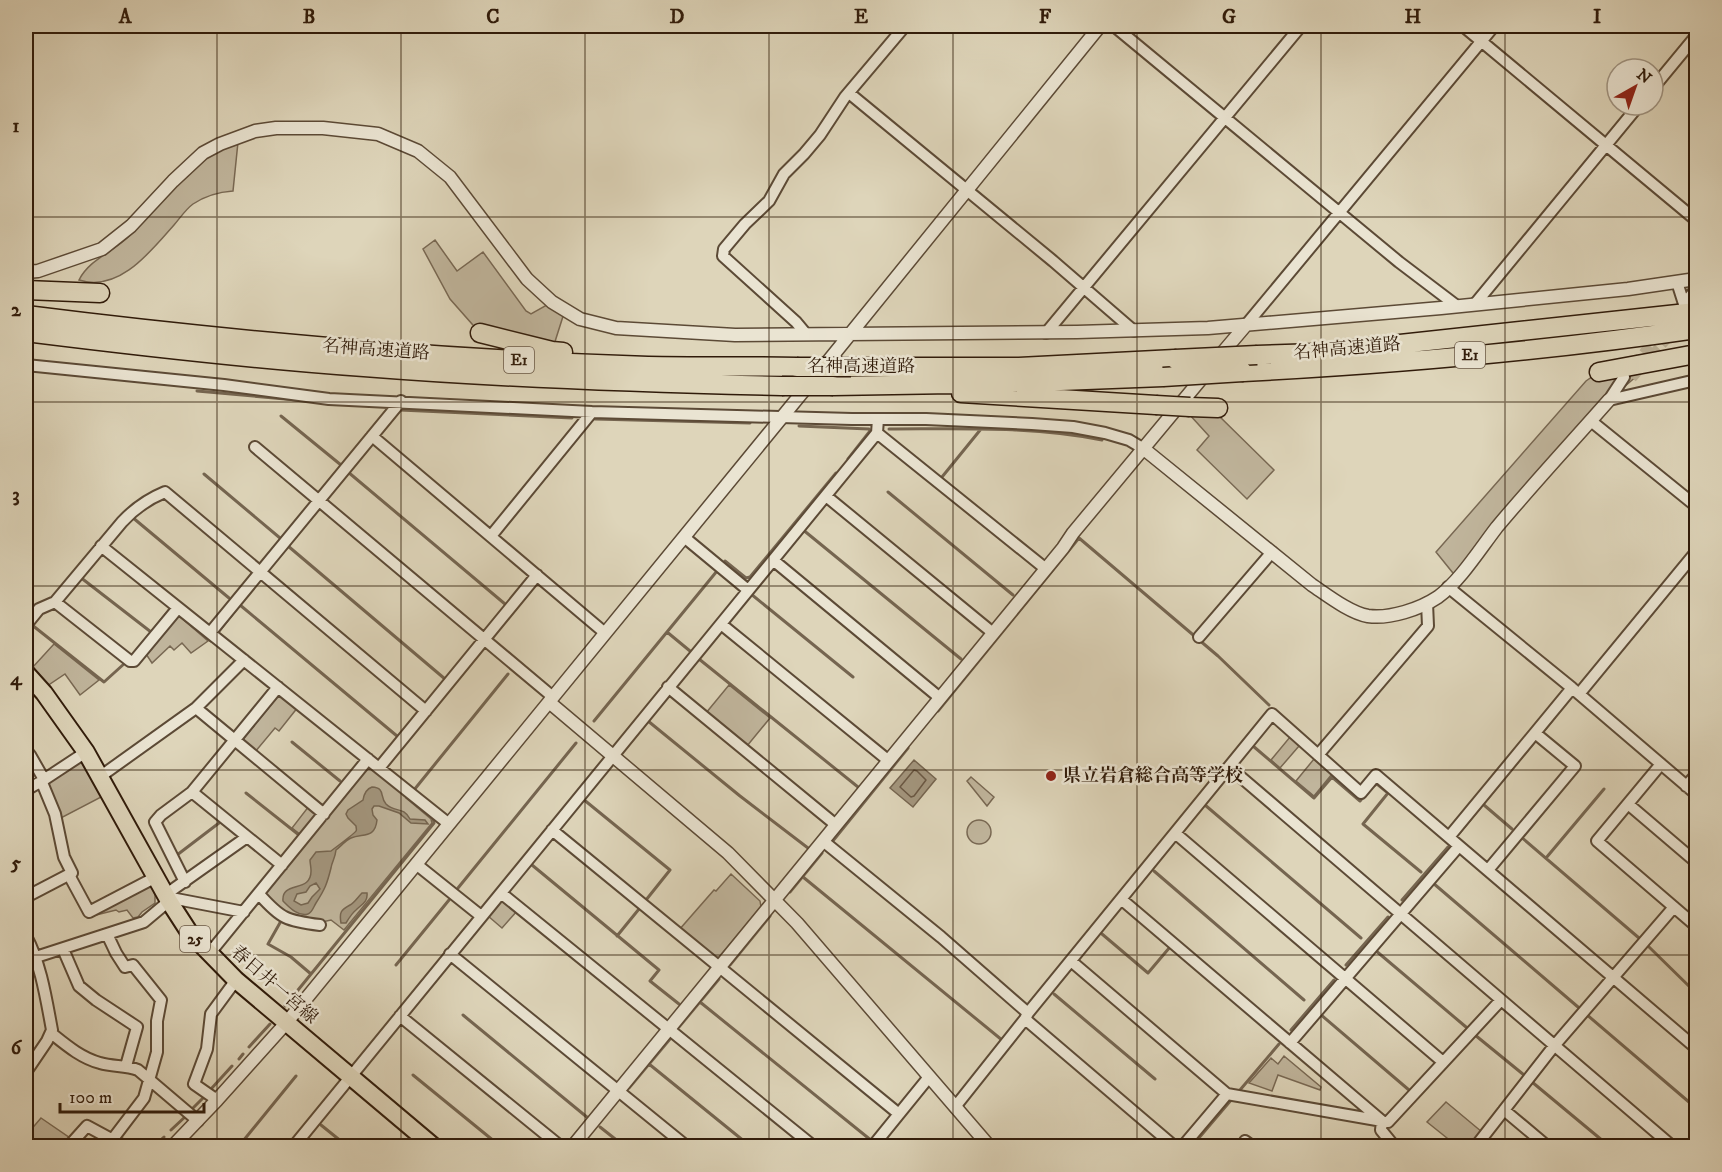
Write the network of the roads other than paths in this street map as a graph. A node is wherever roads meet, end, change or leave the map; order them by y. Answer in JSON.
{"nodes":[{"id":1,"x":905,"y":26,"type":"edge"},
{"id":2,"x":1100,"y":26,"type":"edge"},
{"id":3,"x":1114,"y":26,"type":"edge"},
{"id":4,"x":1301,"y":26,"type":"edge"},
{"id":5,"x":1462,"y":26,"type":"edge"},
{"id":6,"x":1494,"y":26,"type":"edge"},
{"id":7,"x":1696,"y":36,"type":"edge"},
{"id":8,"x":1481,"y":41,"type":"junction"},
{"id":9,"x":1665,"y":73,"type":"edge"},
{"id":10,"x":849,"y":93,"type":"junction"},
{"id":11,"x":1629,"y":117,"type":"edge"},
{"id":12,"x":1224,"y":118,"type":"junction"},
{"id":13,"x":1606,"y":145,"type":"junction"},
{"id":14,"x":967,"y":191,"type":"junction"},
{"id":15,"x":1339,"y":212,"type":"junction"},
{"id":16,"x":1696,"y":220,"type":"edge"},
{"id":17,"x":26,"y":272,"type":"edge"},
{"id":18,"x":1696,"y":279,"type":"edge"},
{"id":19,"x":1677,"y":282,"type":"junction"},
{"id":20,"x":1084,"y":288,"type":"junction"},
{"id":21,"x":1696,"y":289,"type":"edge"},
{"id":22,"x":28,"y":290,"type":"edge"},
{"id":23,"x":100,"y":293,"type":"dead end"},
{"id":24,"x":1475,"y":304,"type":"junction"},
{"id":25,"x":1457,"y":306,"type":"junction"},
{"id":26,"x":1690,"y":308,"type":"edge"},
{"id":27,"x":26,"y":315,"type":"edge"},
{"id":28,"x":1246,"y":325,"type":"junction"},
{"id":29,"x":1696,"y":329,"type":"edge"},
{"id":30,"x":1134,"y":331,"type":"junction"},
{"id":31,"x":26,"y":332,"type":"edge"},
{"id":32,"x":480,"y":333,"type":"dead end"},
{"id":33,"x":1046,"y":333,"type":"junction"},
{"id":34,"x":806,"y":334,"type":"junction"},
{"id":35,"x":849,"y":334,"type":"junction"},
{"id":36,"x":1696,"y":354,"type":"edge"},
{"id":37,"x":26,"y":365,"type":"edge"},
{"id":38,"x":649,"y":366,"type":"junction"},
{"id":39,"x":1599,"y":372,"type":"dead end"},
{"id":40,"x":1628,"y":377,"type":"tunnel mouth"},
{"id":41,"x":1696,"y":380,"type":"edge"},
{"id":42,"x":934,"y":383,"type":"junction"},
{"id":43,"x":1611,"y":398,"type":"junction"},
{"id":44,"x":401,"y":401,"type":"junction"},
{"id":45,"x":1218,"y":408,"type":"dead end"},
{"id":46,"x":592,"y":412,"type":"junction"},
{"id":47,"x":782,"y":417,"type":"junction"},
{"id":48,"x":878,"y":419,"type":"junction"},
{"id":49,"x":1591,"y":421,"type":"junction"},
{"id":50,"x":877,"y":433,"type":"junction"},
{"id":51,"x":372,"y":436,"type":"junction"},
{"id":52,"x":255,"y":447,"type":"dead end"},
{"id":53,"x":1144,"y":448,"type":"junction"},
{"id":54,"x":826,"y":495,"type":"junction"},
{"id":55,"x":319,"y":500,"type":"junction"},
{"id":56,"x":1696,"y":506,"type":"edge"},
{"id":57,"x":491,"y":536,"type":"junction"},
{"id":58,"x":684,"y":537,"type":"junction"},
{"id":59,"x":101,"y":546,"type":"junction"},
{"id":60,"x":1272,"y":552,"type":"junction"},
{"id":61,"x":1696,"y":552,"type":"edge"},
{"id":62,"x":773,"y":560,"type":"junction"},
{"id":63,"x":1046,"y":569,"type":"junction"},
{"id":64,"x":260,"y":573,"type":"junction"},
{"id":65,"x":537,"y":575,"type":"junction"},
{"id":66,"x":1448,"y":587,"type":"junction"},
{"id":67,"x":748,"y":590,"type":"junction"},
{"id":68,"x":55,"y":602,"type":"junction"},
{"id":69,"x":1427,"y":603,"type":"junction"},
{"id":70,"x":178,"y":608,"type":"junction"},
{"id":71,"x":721,"y":624,"type":"junction"},
{"id":72,"x":26,"y":625,"type":"edge"},
{"id":73,"x":210,"y":633,"type":"junction"},
{"id":74,"x":605,"y":633,"type":"junction"},
{"id":75,"x":993,"y":633,"type":"junction"},
{"id":76,"x":1199,"y":637,"type":"dead end"},
{"id":77,"x":485,"y":639,"type":"junction"},
{"id":78,"x":244,"y":660,"type":"junction"},
{"id":79,"x":26,"y":673,"type":"edge"},
{"id":80,"x":278,"y":687,"type":"junction"},
{"id":81,"x":668,"y":687,"type":"junction"},
{"id":82,"x":1576,"y":691,"type":"junction"},
{"id":83,"x":940,"y":698,"type":"junction"},
{"id":84,"x":551,"y":699,"type":"junction"},
{"id":85,"x":196,"y":708,"type":"junction"},
{"id":86,"x":426,"y":711,"type":"junction"},
{"id":87,"x":1535,"y":733,"type":"junction"},
{"id":88,"x":235,"y":740,"type":"junction"},
{"id":89,"x":26,"y":750,"type":"edge"},
{"id":90,"x":86,"y":752,"type":"junction"},
{"id":91,"x":1318,"y":755,"type":"junction"},
{"id":92,"x":612,"y":756,"type":"junction"},
{"id":93,"x":368,"y":759,"type":"junction"},
{"id":94,"x":889,"y":760,"type":"junction"},
{"id":95,"x":1661,"y":764,"type":"junction"},
{"id":96,"x":1228,"y":767,"type":"junction"},
{"id":97,"x":379,"y":768,"type":"junction"},
{"id":98,"x":1696,"y":775,"type":"edge"},
{"id":99,"x":100,"y":776,"type":"junction"},
{"id":100,"x":42,"y":781,"type":"junction"},
{"id":101,"x":1686,"y":786,"type":"junction"},
{"id":102,"x":26,"y":790,"type":"edge"},
{"id":103,"x":192,"y":792,"type":"junction"},
{"id":104,"x":1696,"y":794,"type":"edge"},
{"id":105,"x":1628,"y":804,"type":"junction"},
{"id":106,"x":324,"y":814,"type":"junction"},
{"id":107,"x":449,"y":824,"type":"junction"},
{"id":108,"x":836,"y":825,"type":"junction"},
{"id":109,"x":552,"y":830,"type":"junction"},
{"id":110,"x":1175,"y":833,"type":"junction"},
{"id":111,"x":247,"y":837,"type":"junction"},
{"id":112,"x":1449,"y":837,"type":"junction"},
{"id":113,"x":823,"y":842,"type":"junction"},
{"id":114,"x":1460,"y":846,"type":"junction"},
{"id":115,"x":1696,"y":862,"type":"edge"},
{"id":116,"x":416,"y":864,"type":"junction"},
{"id":117,"x":282,"y":865,"type":"junction"},
{"id":118,"x":1488,"y":870,"type":"junction"},
{"id":119,"x":69,"y":875,"type":"junction"},
{"id":120,"x":156,"y":877,"type":"junction"},
{"id":121,"x":185,"y":882,"type":"junction"},
{"id":122,"x":501,"y":893,"type":"junction"},
{"id":123,"x":259,"y":894,"type":"junction"},
{"id":124,"x":26,"y":897,"type":"edge"},
{"id":125,"x":167,"y":897,"type":"junction"},
{"id":126,"x":1121,"y":899,"type":"junction"},
{"id":127,"x":775,"y":900,"type":"junction"},
{"id":128,"x":1674,"y":907,"type":"junction"},
{"id":129,"x":244,"y":912,"type":"junction"},
{"id":130,"x":1400,"y":914,"type":"junction"},
{"id":131,"x":482,"y":916,"type":"junction"},
{"id":132,"x":320,"y":924,"type":"dead end"},
{"id":133,"x":1696,"y":926,"type":"edge"},
{"id":134,"x":107,"y":934,"type":"junction"},
{"id":135,"x":26,"y":938,"type":"edge"},
{"id":136,"x":63,"y":949,"type":"junction"},
{"id":137,"x":209,"y":954,"type":"junction"},
{"id":138,"x":450,"y":954,"type":"junction"},
{"id":139,"x":36,"y":957,"type":"junction"},
{"id":140,"x":1071,"y":960,"type":"junction"},
{"id":141,"x":720,"y":967,"type":"junction"},
{"id":142,"x":1613,"y":977,"type":"junction"},
{"id":143,"x":1345,"y":978,"type":"junction"},
{"id":144,"x":236,"y":980,"type":"junction"},
{"id":145,"x":1501,"y":1000,"type":"junction"},
{"id":146,"x":400,"y":1016,"type":"junction"},
{"id":147,"x":1027,"y":1016,"type":"junction"},
{"id":148,"x":287,"y":1022,"type":"junction"},
{"id":149,"x":669,"y":1030,"type":"junction"},
{"id":150,"x":51,"y":1033,"type":"junction"},
{"id":151,"x":1290,"y":1042,"type":"junction"},
{"id":152,"x":1554,"y":1046,"type":"junction"},
{"id":153,"x":1696,"y":1048,"type":"edge"},
{"id":154,"x":1443,"y":1062,"type":"junction"},
{"id":155,"x":126,"y":1066,"type":"junction"},
{"id":156,"x":26,"y":1072,"type":"edge"},
{"id":157,"x":351,"y":1077,"type":"junction"},
{"id":158,"x":929,"y":1077,"type":"junction"},
{"id":159,"x":150,"y":1079,"type":"junction"},
{"id":160,"x":618,"y":1091,"type":"junction"},
{"id":161,"x":1227,"y":1094,"type":"junction"},
{"id":162,"x":217,"y":1100,"type":"junction"},
{"id":163,"x":956,"y":1107,"type":"junction"},
{"id":164,"x":1504,"y":1110,"type":"junction"},
{"id":165,"x":899,"y":1114,"type":"junction"},
{"id":166,"x":198,"y":1121,"type":"junction"},
{"id":167,"x":1382,"y":1121,"type":"junction"},
{"id":168,"x":112,"y":1140,"type":"junction"},
{"id":169,"x":69,"y":1146,"type":"edge"},
{"id":170,"x":124,"y":1146,"type":"edge"},
{"id":171,"x":172,"y":1146,"type":"edge"},
{"id":172,"x":294,"y":1146,"type":"edge"},
{"id":173,"x":433,"y":1146,"type":"edge"},
{"id":174,"x":560,"y":1146,"type":"edge"},
{"id":175,"x":573,"y":1146,"type":"edge"},
{"id":176,"x":686,"y":1146,"type":"edge"},
{"id":177,"x":813,"y":1146,"type":"edge"},
{"id":178,"x":873,"y":1146,"type":"edge"},
{"id":179,"x":989,"y":1146,"type":"edge"},
{"id":180,"x":1174,"y":1146,"type":"edge"},
{"id":181,"x":1183,"y":1146,"type":"edge"},
{"id":182,"x":1394,"y":1146,"type":"edge"},
{"id":183,"x":1476,"y":1146,"type":"edge"},
{"id":184,"x":1547,"y":1146,"type":"edge"},
{"id":185,"x":1672,"y":1146,"type":"edge"}],
"edges":[{"from":1,"to":10,"type":"street"},
{"from":2,"to":14,"type":"street"},
{"from":3,"to":12,"type":"street"},
{"from":4,"to":12,"type":"street"},
{"from":5,"to":8,"type":"street"},
{"from":6,"to":8,"type":"street"},
{"from":7,"to":9,"type":"street"},
{"from":8,"to":13,"type":"street"},
{"from":8,"to":15,"type":"street"},
{"from":10,"to":14,"type":"street"},
{"from":10,"to":34,"type":"street"},
{"from":11,"to":13,"type":"street"},
{"from":12,"to":15,"type":"street"},
{"from":12,"to":20,"type":"street"},
{"from":13,"to":16,"type":"street"},
{"from":13,"to":24,"type":"street"},
{"from":14,"to":20,"type":"street"},
{"from":14,"to":35,"type":"street"},
{"from":15,"to":25,"type":"street"},
{"from":15,"to":28,"type":"street"},
{"from":17,"to":34,"type":"street"},
{"from":18,"to":19,"type":"street"},
{"from":19,"to":24,"type":"street"},
{"from":19,"to":26,"type":"street"},
{"from":20,"to":30,"type":"street"},
{"from":20,"to":33,"type":"street"},
{"from":21,"to":26,"type":"street"},
{"from":22,"to":23,"type":"highway"},
{"from":24,"to":25,"type":"street"},
{"from":25,"to":28,"type":"street"},
{"from":26,"to":38,"type":"highway","name":"名神高速道路","number":"E1","bridge":true},
{"from":27,"to":38,"type":"highway","name":"名神高速道路","number":"E1"},
{"from":28,"to":30,"type":"street"},
{"from":28,"to":53,"type":"street"},
{"from":29,"to":42,"type":"highway","name":"名神高速道路","number":"E1","bridge":true},
{"from":30,"to":33,"type":"street"},
{"from":31,"to":42,"type":"highway","name":"名神高速道路","number":"E1","bridge":true},
{"from":32,"to":38,"type":"highway"},
{"from":33,"to":35,"type":"street"},
{"from":34,"to":35,"type":"street"},
{"from":35,"to":47,"type":"street"},
{"from":36,"to":39,"type":"highway"},
{"from":37,"to":44,"type":"street"},
{"from":40,"to":43,"type":"street"},
{"from":41,"to":43,"type":"street"},
{"from":42,"to":45,"type":"highway","bridge":true},
{"from":43,"to":49,"type":"street"},
{"from":44,"to":46,"type":"street"},
{"from":44,"to":51,"type":"street"},
{"from":46,"to":47,"type":"street"},
{"from":46,"to":57,"type":"street"},
{"from":47,"to":48,"type":"street"},
{"from":47,"to":58,"type":"street"},
{"from":48,"to":50,"type":"street"},
{"from":48,"to":53,"type":"street"},
{"from":49,"to":56,"type":"street"},
{"from":49,"to":66,"type":"street"},
{"from":50,"to":54,"type":"street"},
{"from":50,"to":63,"type":"street"},
{"from":51,"to":55,"type":"street"},
{"from":51,"to":57,"type":"street"},
{"from":52,"to":55,"type":"street"},
{"from":53,"to":60,"type":"street"},
{"from":53,"to":63,"type":"street"},
{"from":54,"to":62,"type":"street"},
{"from":54,"to":75,"type":"street"},
{"from":55,"to":64,"type":"street"},
{"from":55,"to":77,"type":"street"},
{"from":57,"to":65,"type":"street"},
{"from":58,"to":67,"type":"street"},
{"from":58,"to":74,"type":"street"},
{"from":59,"to":64,"type":"street"},
{"from":59,"to":68,"type":"street"},
{"from":59,"to":70,"type":"street"},
{"from":60,"to":69,"type":"street"},
{"from":60,"to":76,"type":"street"},
{"from":61,"to":82,"type":"street"},
{"from":62,"to":67,"type":"street"},
{"from":62,"to":83,"type":"street"},
{"from":63,"to":75,"type":"street"},
{"from":64,"to":73,"type":"street"},
{"from":64,"to":86,"type":"street"},
{"from":65,"to":74,"type":"street"},
{"from":65,"to":77,"type":"street"},
{"from":66,"to":69,"type":"street"},
{"from":66,"to":82,"type":"street"},
{"from":67,"to":71,"type":"street"},
{"from":68,"to":70,"type":"street"},
{"from":68,"to":72,"type":"street"},
{"from":69,"to":91,"type":"street"},
{"from":70,"to":73,"type":"street"},
{"from":71,"to":81,"type":"street"},
{"from":71,"to":94,"type":"street"},
{"from":73,"to":78,"type":"street"},
{"from":74,"to":84,"type":"street"},
{"from":75,"to":83,"type":"street"},
{"from":77,"to":84,"type":"street"},
{"from":77,"to":86,"type":"street"},
{"from":78,"to":80,"type":"street"},
{"from":78,"to":85,"type":"street"},
{"from":79,"to":90,"type":"main road","name":"春日井一宮線","number":"25"},
{"from":80,"to":88,"type":"street"},
{"from":80,"to":93,"type":"street"},
{"from":81,"to":92,"type":"street"},
{"from":81,"to":108,"type":"street"},
{"from":82,"to":87,"type":"street"},
{"from":82,"to":95,"type":"street"},
{"from":83,"to":94,"type":"street"},
{"from":84,"to":92,"type":"street"},
{"from":84,"to":107,"type":"street"},
{"from":85,"to":88,"type":"street"},
{"from":85,"to":99,"type":"street"},
{"from":86,"to":97,"type":"street"},
{"from":87,"to":112,"type":"street"},
{"from":87,"to":118,"type":"street"},
{"from":88,"to":103,"type":"street"},
{"from":88,"to":106,"type":"street"},
{"from":89,"to":100,"type":"street"},
{"from":90,"to":99,"type":"main road","name":"春日井一宮線","number":"25"},
{"from":90,"to":100,"type":"street"},
{"from":91,"to":96,"type":"street"},
{"from":91,"to":112,"type":"street"},
{"from":92,"to":109,"type":"street"},
{"from":92,"to":127,"type":"street"},
{"from":93,"to":97,"type":"street"},
{"from":93,"to":106,"type":"street"},
{"from":94,"to":108,"type":"street"},
{"from":95,"to":101,"type":"street"},
{"from":95,"to":105,"type":"street"},
{"from":96,"to":110,"type":"street"},
{"from":96,"to":130,"type":"street"},
{"from":97,"to":107,"type":"street"},
{"from":98,"to":101,"type":"street"},
{"from":99,"to":120,"type":"main road","name":"春日井一宮線","number":"25"},
{"from":100,"to":102,"type":"street"},
{"from":100,"to":119,"type":"street"},
{"from":101,"to":104,"type":"street"},
{"from":103,"to":111,"type":"street"},
{"from":103,"to":121,"type":"street"},
{"from":105,"to":115,"type":"street"},
{"from":105,"to":128,"type":"street"},
{"from":106,"to":117,"type":"street"},
{"from":107,"to":116,"type":"street"},
{"from":108,"to":113,"type":"street"},
{"from":109,"to":122,"type":"street"},
{"from":109,"to":141,"type":"street"},
{"from":110,"to":126,"type":"street"},
{"from":110,"to":143,"type":"street"},
{"from":111,"to":117,"type":"street"},
{"from":111,"to":121,"type":"street"},
{"from":112,"to":114,"type":"street"},
{"from":113,"to":127,"type":"street"},
{"from":113,"to":147,"type":"street"},
{"from":114,"to":118,"type":"street"},
{"from":114,"to":130,"type":"street"},
{"from":116,"to":131,"type":"street"},
{"from":116,"to":148,"type":"street"},
{"from":117,"to":123,"type":"street"},
{"from":118,"to":142,"type":"street"},
{"from":119,"to":120,"type":"street"},
{"from":119,"to":124,"type":"street"},
{"from":120,"to":125,"type":"main road","name":"春日井一宮線","number":"25"},
{"from":121,"to":125,"type":"street"},
{"from":122,"to":131,"type":"street"},
{"from":122,"to":149,"type":"street"},
{"from":123,"to":129,"type":"street"},
{"from":123,"to":132,"type":"street"},
{"from":125,"to":129,"type":"street"},
{"from":125,"to":134,"type":"street"},
{"from":125,"to":137,"type":"main road","name":"春日井一宮線","number":"25"},
{"from":126,"to":140,"type":"street"},
{"from":126,"to":151,"type":"street"},
{"from":127,"to":141,"type":"street"},
{"from":127,"to":158,"type":"street"},
{"from":128,"to":133,"type":"street"},
{"from":128,"to":142,"type":"street"},
{"from":129,"to":137,"type":"street"},
{"from":130,"to":143,"type":"street"},
{"from":130,"to":145,"type":"street"},
{"from":131,"to":138,"type":"street"},
{"from":134,"to":136,"type":"street"},
{"from":134,"to":159,"type":"street"},
{"from":135,"to":139,"type":"street"},
{"from":136,"to":139,"type":"street"},
{"from":136,"to":155,"type":"street"},
{"from":137,"to":144,"type":"main road","name":"春日井一宮線","number":"25"},
{"from":138,"to":146,"type":"street"},
{"from":138,"to":160,"type":"street"},
{"from":139,"to":150,"type":"street"},
{"from":140,"to":147,"type":"street"},
{"from":140,"to":161,"type":"street"},
{"from":141,"to":149,"type":"street"},
{"from":141,"to":165,"type":"street"},
{"from":142,"to":152,"type":"street"},
{"from":142,"to":153,"type":"street"},
{"from":143,"to":151,"type":"street"},
{"from":143,"to":154,"type":"street"},
{"from":144,"to":148,"type":"main road","name":"春日井一宮線","number":"25"},
{"from":144,"to":162,"type":"street"},
{"from":145,"to":152,"type":"street"},
{"from":145,"to":154,"type":"street"},
{"from":146,"to":157,"type":"street"},
{"from":146,"to":174,"type":"street"},
{"from":147,"to":163,"type":"street"},
{"from":147,"to":180,"type":"street"},
{"from":148,"to":157,"type":"main road","name":"春日井一宮線","number":"25"},
{"from":148,"to":162,"type":"street"},
{"from":149,"to":160,"type":"street"},
{"from":149,"to":177,"type":"street"},
{"from":150,"to":155,"type":"street"},
{"from":150,"to":156,"type":"street"},
{"from":151,"to":167,"type":"street"},
{"from":152,"to":164,"type":"street"},
{"from":152,"to":185,"type":"street"},
{"from":154,"to":167,"type":"street"},
{"from":155,"to":159,"type":"street"},
{"from":157,"to":172,"type":"street"},
{"from":157,"to":173,"type":"main road","name":"春日井一宮線","number":"25"},
{"from":158,"to":163,"type":"street"},
{"from":158,"to":165,"type":"street"},
{"from":159,"to":166,"type":"street"},
{"from":159,"to":168,"type":"street"},
{"from":160,"to":175,"type":"street"},
{"from":160,"to":176,"type":"street"},
{"from":161,"to":167,"type":"street"},
{"from":161,"to":181,"type":"street"},
{"from":162,"to":166,"type":"street"},
{"from":163,"to":179,"type":"street"},
{"from":164,"to":183,"type":"street"},
{"from":164,"to":184,"type":"street"},
{"from":165,"to":178,"type":"street"},
{"from":166,"to":171,"type":"street"},
{"from":167,"to":182,"type":"street"},
{"from":168,"to":169,"type":"street"},
{"from":168,"to":170,"type":"street"}]}
